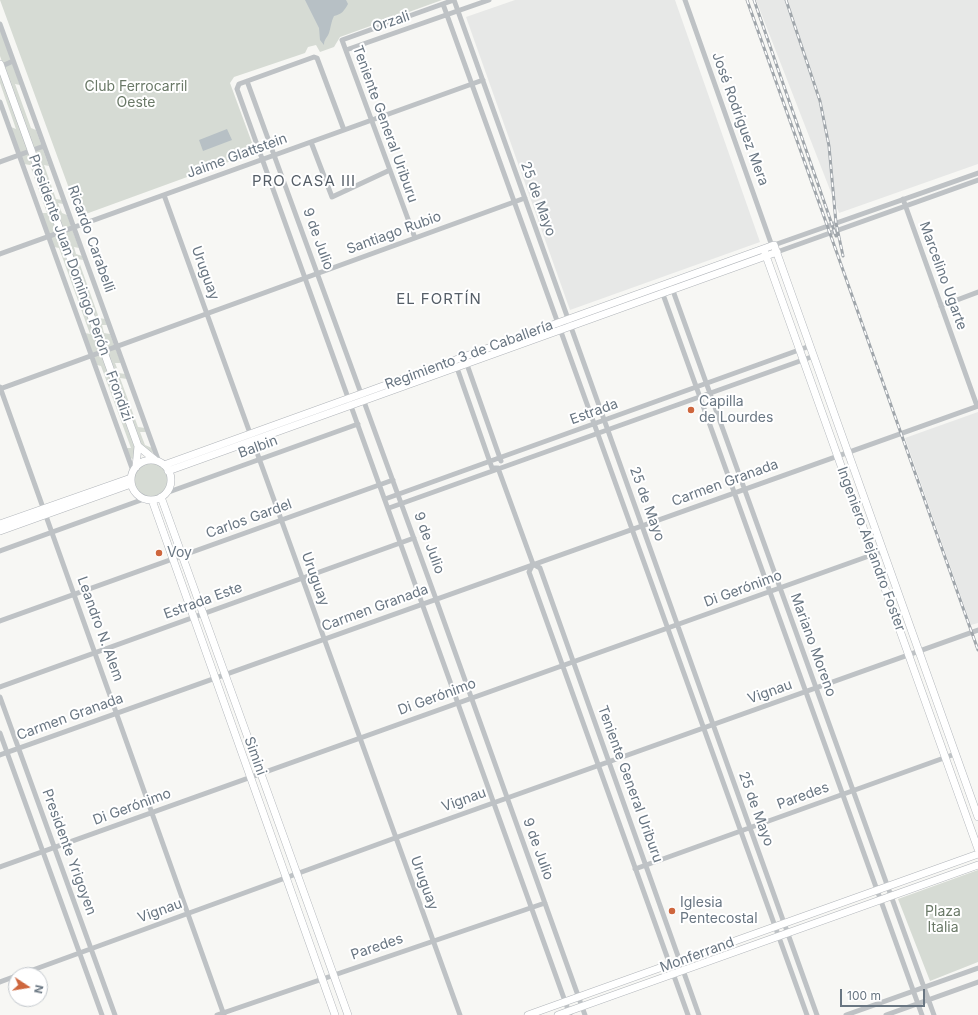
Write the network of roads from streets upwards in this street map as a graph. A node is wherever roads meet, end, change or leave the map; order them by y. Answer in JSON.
{"nodes":[{"id":1,"x":454,"y":0,"type":"edge"},
{"id":2,"x":489,"y":0,"type":"edge"},
{"id":3,"x":685,"y":0,"type":"edge"},
{"id":4,"x":443,"y":4,"type":"junction"},
{"id":5,"x":458,"y":11,"type":"junction"},
{"id":6,"x":447,"y":15,"type":"junction"},
{"id":7,"x":0,"y":24,"type":"edge"},
{"id":8,"x":342,"y":40,"type":"joint"},
{"id":9,"x":346,"y":50,"type":"junction"},
{"id":10,"x":13,"y":61,"type":"junction"},
{"id":11,"x":0,"y":66,"type":"edge"},
{"id":12,"x":483,"y":80,"type":"junction"},
{"id":13,"x":247,"y":81,"type":"junction"},
{"id":14,"x":472,"y":84,"type":"junction"},
{"id":15,"x":0,"y":102,"type":"edge"},
{"id":16,"x":372,"y":120,"type":"junction"},
{"id":17,"x":344,"y":130,"type":"junction"},
{"id":18,"x":311,"y":142,"type":"junction"},
{"id":19,"x":44,"y":146,"type":"junction"},
{"id":20,"x":31,"y":150,"type":"junction"},
{"id":21,"x":19,"y":155,"type":"junction"},
{"id":22,"x":274,"y":155,"type":"junction"},
{"id":23,"x":263,"y":159,"type":"junction"},
{"id":24,"x":0,"y":162,"type":"edge"},
{"id":25,"x":390,"y":170,"type":"junction"},
{"id":26,"x":978,"y":173,"type":"edge"},
{"id":27,"x":978,"y":180,"type":"edge"},
{"id":28,"x":164,"y":195,"type":"junction"},
{"id":29,"x":525,"y":198,"type":"junction"},
{"id":30,"x":903,"y":199,"type":"junction"},
{"id":31,"x":514,"y":202,"type":"junction"},
{"id":32,"x":906,"y":206,"type":"junction"},
{"id":33,"x":74,"y":228,"type":"junction"},
{"id":34,"x":60,"y":232,"type":"junction"},
{"id":35,"x":49,"y":237,"type":"junction"},
{"id":36,"x":415,"y":238,"type":"junction"},
{"id":37,"x":774,"y":248,"type":"junction"},
{"id":38,"x":765,"y":253,"type":"junction"},
{"id":39,"x":0,"y":254,"type":"edge"},
{"id":40,"x":318,"y":274,"type":"junction"},
{"id":41,"x":306,"y":278,"type":"junction"},
{"id":42,"x":671,"y":286,"type":"junction"},
{"id":43,"x":662,"y":289,"type":"junction"},
{"id":44,"x":978,"y":292,"type":"edge"},
{"id":45,"x":941,"y":306,"type":"junction"},
{"id":46,"x":207,"y":314,"type":"junction"},
{"id":47,"x":569,"y":322,"type":"junction"},
{"id":48,"x":559,"y":326,"type":"junction"},
{"id":49,"x":810,"y":346,"type":"junction"},
{"id":50,"x":117,"y":347,"type":"junction"},
{"id":51,"x":799,"y":350,"type":"junction"},
{"id":52,"x":103,"y":352,"type":"junction"},
{"id":53,"x":92,"y":356,"type":"junction"},
{"id":54,"x":814,"y":356,"type":"junction"},
{"id":55,"x":465,"y":360,"type":"junction"},
{"id":56,"x":803,"y":360,"type":"junction"},
{"id":57,"x":455,"y":363,"type":"junction"},
{"id":58,"x":706,"y":384,"type":"junction"},
{"id":59,"x":697,"y":387,"type":"junction"},
{"id":60,"x":0,"y":389,"type":"edge"},
{"id":61,"x":710,"y":393,"type":"junction"},
{"id":62,"x":700,"y":396,"type":"junction"},
{"id":63,"x":363,"y":397,"type":"junction"},
{"id":64,"x":350,"y":401,"type":"junction"},
{"id":65,"x":977,"y":406,"type":"edge"},
{"id":66,"x":604,"y":421,"type":"junction"},
{"id":67,"x":358,"y":424,"type":"junction"},
{"id":68,"x":594,"y":424,"type":"junction"},
{"id":69,"x":607,"y":429,"type":"junction"},
{"id":70,"x":598,"y":433,"type":"junction"},
{"id":71,"x":251,"y":437,"type":"junction"},
{"id":72,"x":138,"y":446,"type":"junction"},
{"id":73,"x":848,"y":452,"type":"junction"},
{"id":74,"x":837,"y":456,"type":"junction"},
{"id":75,"x":500,"y":459,"type":"junction"},
{"id":76,"x":259,"y":460,"type":"junction"},
{"id":77,"x":490,"y":462,"type":"junction"},
{"id":78,"x":162,"y":465,"type":"junction"},
{"id":79,"x":498,"y":468,"type":"junction"},
{"id":80,"x":133,"y":475,"type":"junction"},
{"id":81,"x":393,"y":480,"type":"junction"},
{"id":82,"x":380,"y":485,"type":"junction"},
{"id":83,"x":744,"y":489,"type":"junction"},
{"id":84,"x":735,"y":493,"type":"junction"},
{"id":85,"x":398,"y":494,"type":"junction"},
{"id":86,"x":164,"y":495,"type":"junction"},
{"id":87,"x":385,"y":499,"type":"junction"},
{"id":88,"x":148,"y":500,"type":"junction"},
{"id":89,"x":402,"y":503,"type":"junction"},
{"id":90,"x":389,"y":508,"type":"junction"},
{"id":91,"x":45,"y":512,"type":"junction"},
{"id":92,"x":281,"y":520,"type":"junction"},
{"id":93,"x":0,"y":524,"type":"edge"},
{"id":94,"x":642,"y":526,"type":"junction"},
{"id":95,"x":632,"y":529,"type":"junction"},
{"id":96,"x":0,"y":531,"type":"edge"},
{"id":97,"x":52,"y":532,"type":"junction"},
{"id":98,"x":414,"y":538,"type":"junction"},
{"id":99,"x":401,"y":543,"type":"junction"},
{"id":100,"x":0,"y":551,"type":"edge"},
{"id":101,"x":883,"y":551,"type":"junction"},
{"id":102,"x":873,"y":555,"type":"junction"},
{"id":103,"x":182,"y":556,"type":"junction"},
{"id":104,"x":172,"y":559,"type":"junction"},
{"id":105,"x":533,"y":564,"type":"junction"},
{"id":106,"x":302,"y":579,"type":"junction"},
{"id":107,"x":780,"y":588,"type":"junction"},
{"id":108,"x":770,"y":592,"type":"junction"},
{"id":109,"x":74,"y":594,"type":"junction"},
{"id":110,"x":436,"y":599,"type":"junction"},
{"id":111,"x":423,"y":604,"type":"junction"},
{"id":112,"x":204,"y":614,"type":"junction"},
{"id":113,"x":193,"y":618,"type":"junction"},
{"id":114,"x":0,"y":621,"type":"edge"},
{"id":115,"x":677,"y":625,"type":"junction"},
{"id":116,"x":668,"y":628,"type":"junction"},
{"id":117,"x":978,"y":630,"type":"edge"},
{"id":118,"x":324,"y":639,"type":"junction"},
{"id":119,"x":919,"y":651,"type":"junction"},
{"id":120,"x":95,"y":653,"type":"junction"},
{"id":121,"x":908,"y":655,"type":"junction"},
{"id":122,"x":573,"y":662,"type":"junction"},
{"id":123,"x":563,"y":665,"type":"junction"},
{"id":124,"x":225,"y":674,"type":"junction"},
{"id":125,"x":215,"y":678,"type":"junction"},
{"id":126,"x":0,"y":687,"type":"edge"},
{"id":127,"x":816,"y":688,"type":"junction"},
{"id":128,"x":806,"y":691,"type":"junction"},
{"id":129,"x":0,"y":697,"type":"edge"},
{"id":130,"x":472,"y":698,"type":"junction"},
{"id":131,"x":458,"y":702,"type":"junction"},
{"id":132,"x":117,"y":713,"type":"junction"},
{"id":133,"x":713,"y":724,"type":"junction"},
{"id":134,"x":704,"y":728,"type":"junction"},
{"id":135,"x":0,"y":732,"type":"edge"},
{"id":136,"x":359,"y":738,"type":"junction"},
{"id":137,"x":18,"y":748,"type":"junction"},
{"id":138,"x":7,"y":752,"type":"junction"},
{"id":139,"x":955,"y":754,"type":"junction"},
{"id":140,"x":0,"y":755,"type":"edge"},
{"id":141,"x":945,"y":757,"type":"junction"},
{"id":142,"x":609,"y":762,"type":"junction"},
{"id":143,"x":598,"y":765,"type":"junction"},
{"id":144,"x":261,"y":773,"type":"junction"},
{"id":145,"x":250,"y":777,"type":"junction"},
{"id":146,"x":853,"y":790,"type":"junction"},
{"id":147,"x":843,"y":794,"type":"junction"},
{"id":148,"x":507,"y":798,"type":"junction"},
{"id":149,"x":494,"y":802,"type":"junction"},
{"id":150,"x":152,"y":812,"type":"junction"},
{"id":151,"x":978,"y":817,"type":"edge"},
{"id":152,"x":750,"y":827,"type":"junction"},
{"id":153,"x":741,"y":831,"type":"junction"},
{"id":154,"x":395,"y":838,"type":"junction"},
{"id":155,"x":54,"y":848,"type":"junction"},
{"id":156,"x":978,"y":849,"type":"edge"},
{"id":157,"x":43,"y":852,"type":"junction"},
{"id":158,"x":978,"y":854,"type":"edge"},
{"id":159,"x":646,"y":865,"type":"junction"},
{"id":160,"x":978,"y":865,"type":"edge"},
{"id":161,"x":0,"y":867,"type":"edge"},
{"id":162,"x":635,"y":869,"type":"junction"},
{"id":163,"x":297,"y":874,"type":"junction"},
{"id":164,"x":286,"y":878,"type":"junction"},
{"id":165,"x":888,"y":887,"type":"junction"},
{"id":166,"x":877,"y":890,"type":"junction"},
{"id":167,"x":891,"y":896,"type":"junction"},
{"id":168,"x":881,"y":900,"type":"junction"},
{"id":169,"x":545,"y":903,"type":"junction"},
{"id":170,"x":532,"y":907,"type":"junction"},
{"id":171,"x":188,"y":913,"type":"junction"},
{"id":172,"x":784,"y":924,"type":"junction"},
{"id":173,"x":775,"y":927,"type":"junction"},
{"id":174,"x":788,"y":933,"type":"junction"},
{"id":175,"x":778,"y":936,"type":"junction"},
{"id":176,"x":432,"y":941,"type":"junction"},
{"id":177,"x":91,"y":949,"type":"junction"},
{"id":178,"x":79,"y":953,"type":"junction"},
{"id":179,"x":680,"y":961,"type":"junction"},
{"id":180,"x":670,"y":964,"type":"junction"},
{"id":181,"x":41,"y":967,"type":"edge"},
{"id":182,"x":978,"y":968,"type":"edge"},
{"id":183,"x":684,"y":970,"type":"junction"},
{"id":184,"x":333,"y":974,"type":"junction"},
{"id":185,"x":673,"y":974,"type":"junction"},
{"id":186,"x":322,"y":978,"type":"junction"},
{"id":187,"x":978,"y":982,"type":"edge"},
{"id":188,"x":924,"y":987,"type":"junction"},
{"id":189,"x":913,"y":991,"type":"junction"},
{"id":190,"x":578,"y":997,"type":"junction"},
{"id":191,"x":928,"y":1000,"type":"junction"},
{"id":192,"x":565,"y":1002,"type":"junction"},
{"id":193,"x":918,"y":1004,"type":"junction"},
{"id":194,"x":582,"y":1006,"type":"junction"},
{"id":195,"x":569,"y":1013,"type":"edge"},
{"id":196,"x":224,"y":1014,"type":"edge"},
{"id":197,"x":102,"y":1015,"type":"edge"},
{"id":198,"x":115,"y":1015,"type":"edge"},
{"id":199,"x":217,"y":1015,"type":"edge"},
{"id":200,"x":335,"y":1015,"type":"edge"},
{"id":201,"x":348,"y":1015,"type":"edge"},
{"id":202,"x":460,"y":1015,"type":"edge"},
{"id":203,"x":528,"y":1015,"type":"edge"},
{"id":204,"x":558,"y":1015,"type":"edge"},
{"id":205,"x":585,"y":1015,"type":"edge"},
{"id":206,"x":688,"y":1015,"type":"edge"},
{"id":207,"x":700,"y":1015,"type":"edge"},
{"id":208,"x":807,"y":1015,"type":"edge"},
{"id":209,"x":817,"y":1015,"type":"edge"},
{"id":210,"x":846,"y":1015,"type":"edge"},
{"id":211,"x":886,"y":1015,"type":"edge"},
{"id":212,"x":922,"y":1015,"type":"edge"},
{"id":213,"x":934,"y":1015,"type":"edge"}],
"edges":[{"from":1,"to":4,"type":"street","name":"Orzali"},
{"from":1,"to":5,"type":"street","name":"25 de Mayo"},
{"from":2,"to":5,"type":"street","name":"Orzali"},
{"from":3,"to":37,"type":"street","name":"José Rodríguez Mera"},
{"from":4,"to":6,"type":"street","name":"25 de Mayo"},
{"from":4,"to":8,"type":"street","name":"Orzali"},
{"from":5,"to":6,"type":"street","name":"Orzali"},
{"from":5,"to":12,"type":"street","name":"25 de Mayo"},
{"from":6,"to":9,"type":"street","name":"Orzali"},
{"from":6,"to":14,"type":"street","name":"25 de Mayo"},
{"from":7,"to":10,"type":"street","name":"Ricardo Carabelli"},
{"from":8,"to":9,"type":"street","name":"Teniente General Uriburu"},
{"from":9,"to":16,"type":"street","name":"Teniente General Uriburu"},
{"from":10,"to":11,"type":"street"},
{"from":10,"to":19,"type":"street","name":"Ricardo Carabelli"},
{"from":11,"to":20,"type":"street","name":"Presidente Juan Domingo Perón"},
{"from":12,"to":14,"type":"street","name":"Jaime Glattstein"},
{"from":12,"to":29,"type":"street","name":"25 de Mayo"},
{"from":13,"to":17,"type":"street"},
{"from":13,"to":22,"type":"street","name":"9 de Julio"},
{"from":13,"to":23,"type":"street","name":"9 de Julio"},
{"from":14,"to":16,"type":"street","name":"Jaime Glattstein"},
{"from":14,"to":31,"type":"street","name":"25 de Mayo"},
{"from":15,"to":21,"type":"street","name":"Frondizi"},
{"from":16,"to":17,"type":"street","name":"Jaime Glattstein"},
{"from":16,"to":25,"type":"street","name":"Teniente General Uriburu"},
{"from":17,"to":18,"type":"street","name":"Jaime Glattstein"},
{"from":18,"to":22,"type":"street","name":"Jaime Glattstein"},
{"from":18,"to":25,"type":"street"},
{"from":19,"to":20,"type":"street"},
{"from":19,"to":33,"type":"street","name":"Ricardo Carabelli"},
{"from":20,"to":21,"type":"street"},
{"from":20,"to":34,"type":"street","name":"Presidente Juan Domingo Perón"},
{"from":21,"to":24,"type":"street"},
{"from":21,"to":35,"type":"street","name":"Frondizi"},
{"from":22,"to":23,"type":"street","name":"Jaime Glattstein"},
{"from":22,"to":40,"type":"street","name":"9 de Julio"},
{"from":23,"to":28,"type":"street","name":"Jaime Glattstein"},
{"from":23,"to":41,"type":"street","name":"9 de Julio"},
{"from":25,"to":36,"type":"street","name":"Teniente General Uriburu"},
{"from":26,"to":30,"type":"street"},
{"from":27,"to":32,"type":"street"},
{"from":28,"to":33,"type":"street","name":"Jaime Glattstein"},
{"from":28,"to":46,"type":"street","name":"Uruguay"},
{"from":29,"to":31,"type":"street","name":"Santiago Rubio"},
{"from":29,"to":47,"type":"street","name":"25 de Mayo"},
{"from":30,"to":32,"type":"street","name":"Marcelino Ugarte"},
{"from":30,"to":37,"type":"street"},
{"from":31,"to":36,"type":"street","name":"Santiago Rubio"},
{"from":31,"to":48,"type":"street","name":"25 de Mayo"},
{"from":32,"to":37,"type":"street"},
{"from":32,"to":45,"type":"street","name":"Marcelino Ugarte"},
{"from":33,"to":34,"type":"street","name":"Jaime Glattstein"},
{"from":33,"to":50,"type":"street","name":"Ricardo Carabelli"},
{"from":34,"to":35,"type":"street","name":"Jaime Glattstein"},
{"from":34,"to":52,"type":"street","name":"Presidente Juan Domingo Perón"},
{"from":35,"to":39,"type":"street","name":"Jaime Glattstein"},
{"from":35,"to":53,"type":"street","name":"Frondizi"},
{"from":36,"to":40,"type":"street","name":"Santiago Rubio"},
{"from":37,"to":38,"type":"street","name":"Regimiento 3 de Caballería"},
{"from":37,"to":49,"type":"street","name":"Ingeniero Alejandro Foster"},
{"from":38,"to":42,"type":"street","name":"Regimiento 3 de Caballería"},
{"from":38,"to":51,"type":"street","name":"Ingeniero Alejandro Foster"},
{"from":40,"to":41,"type":"street","name":"Santiago Rubio"},
{"from":40,"to":63,"type":"street","name":"9 de Julio"},
{"from":41,"to":46,"type":"street","name":"Santiago Rubio"},
{"from":41,"to":64,"type":"street","name":"9 de Julio"},
{"from":42,"to":43,"type":"street","name":"Regimiento 3 de Caballería"},
{"from":42,"to":58,"type":"street","name":"Mariano Moreno"},
{"from":43,"to":47,"type":"street","name":"Regimiento 3 de Caballería"},
{"from":43,"to":59,"type":"street","name":"Mariano Moreno"},
{"from":44,"to":45,"type":"street"},
{"from":45,"to":65,"type":"street","name":"Marcelino Ugarte"},
{"from":46,"to":50,"type":"street","name":"Santiago Rubio"},
{"from":46,"to":71,"type":"street","name":"Uruguay"},
{"from":47,"to":48,"type":"street","name":"Regimiento 3 de Caballería"},
{"from":47,"to":66,"type":"street","name":"25 de Mayo"},
{"from":48,"to":55,"type":"street","name":"Regimiento 3 de Caballería"},
{"from":48,"to":68,"type":"street","name":"25 de Mayo"},
{"from":49,"to":51,"type":"street","name":"Estrada"},
{"from":49,"to":54,"type":"street","name":"Ingeniero Alejandro Foster"},
{"from":50,"to":52,"type":"street","name":"Santiago Rubio"},
{"from":50,"to":78,"type":"street","name":"Ricardo Carabelli"},
{"from":51,"to":56,"type":"street","name":"Ingeniero Alejandro Foster"},
{"from":51,"to":58,"type":"street","name":"Estrada"},
{"from":52,"to":53,"type":"street","name":"Santiago Rubio"},
{"from":52,"to":72,"type":"street","name":"Presidente Juan Domingo Perón"},
{"from":53,"to":60,"type":"street","name":"Santiago Rubio"},
{"from":53,"to":80,"type":"street","name":"Frondizi"},
{"from":54,"to":56,"type":"street","name":"Estrada"},
{"from":54,"to":73,"type":"street","name":"Ingeniero Alejandro Foster"},
{"from":55,"to":57,"type":"street","name":"Regimiento 3 de Caballería"},
{"from":55,"to":75,"type":"street"},
{"from":56,"to":61,"type":"street","name":"Estrada"},
{"from":56,"to":74,"type":"street","name":"Ingeniero Alejandro Foster"},
{"from":57,"to":63,"type":"street","name":"Regimiento 3 de Caballería"},
{"from":57,"to":77,"type":"street"},
{"from":58,"to":59,"type":"street","name":"Estrada"},
{"from":58,"to":61,"type":"street","name":"Mariano Moreno"},
{"from":59,"to":62,"type":"street","name":"Mariano Moreno"},
{"from":59,"to":66,"type":"street","name":"Estrada"},
{"from":60,"to":91,"type":"street","name":"Leandro N. Alem"},
{"from":61,"to":62,"type":"street","name":"Estrada"},
{"from":61,"to":83,"type":"street","name":"Mariano Moreno"},
{"from":62,"to":69,"type":"street","name":"Estrada"},
{"from":62,"to":84,"type":"street","name":"Mariano Moreno"},
{"from":63,"to":64,"type":"street","name":"Regimiento 3 de Caballería"},
{"from":63,"to":81,"type":"street","name":"9 de Julio"},
{"from":64,"to":67,"type":"street","name":"9 de Julio"},
{"from":64,"to":71,"type":"street","name":"Regimiento 3 de Caballería"},
{"from":65,"to":73,"type":"street","name":"Carmen Granada"},
{"from":66,"to":68,"type":"street","name":"Estrada"},
{"from":66,"to":69,"type":"street","name":"25 de Mayo"},
{"from":67,"to":76,"type":"street","name":"Balbin"},
{"from":67,"to":82,"type":"street","name":"9 de Julio"},
{"from":68,"to":70,"type":"street","name":"25 de Mayo"},
{"from":68,"to":75,"type":"street","name":"Estrada"},
{"from":69,"to":70,"type":"street","name":"Estrada"},
{"from":69,"to":94,"type":"street","name":"25 de Mayo"},
{"from":70,"to":79,"type":"street","name":"Estrada"},
{"from":70,"to":95,"type":"street","name":"25 de Mayo"},
{"from":71,"to":76,"type":"street","name":"Uruguay"},
{"from":71,"to":78,"type":"street","name":"Regimiento 3 de Caballería"},
{"from":72,"to":78,"type":"street"},
{"from":72,"to":80,"type":"street","name":"Presidente Juan Domingo Perón"},
{"from":73,"to":74,"type":"street","name":"Carmen Granada"},
{"from":73,"to":101,"type":"street","name":"Ingeniero Alejandro Foster"},
{"from":74,"to":83,"type":"street","name":"Carmen Granada"},
{"from":74,"to":102,"type":"street","name":"Ingeniero Alejandro Foster"},
{"from":75,"to":77,"type":"street","name":"Estrada"},
{"from":75,"to":79,"type":"street"},
{"from":76,"to":86,"type":"street","name":"Balbin"},
{"from":76,"to":92,"type":"street","name":"Uruguay"},
{"from":77,"to":79,"type":"street"},
{"from":77,"to":85,"type":"street","name":"Estrada"},
{"from":78,"to":80,"type":"street"},
{"from":78,"to":86,"type":"street"},
{"from":79,"to":89,"type":"street","name":"Estrada"},
{"from":79,"to":105,"type":"street","name":"Teniente General Uriburu"},
{"from":80,"to":88,"type":"street"},
{"from":80,"to":91,"type":"street"},
{"from":81,"to":82,"type":"street","name":"Carlos Gardel"},
{"from":81,"to":85,"type":"street","name":"9 de Julio"},
{"from":82,"to":87,"type":"street","name":"9 de Julio"},
{"from":82,"to":92,"type":"street","name":"Carlos Gardel"},
{"from":83,"to":84,"type":"street","name":"Carmen Granada"},
{"from":83,"to":107,"type":"street","name":"Mariano Moreno"},
{"from":84,"to":94,"type":"street","name":"Carmen Granada"},
{"from":84,"to":108,"type":"street","name":"Mariano Moreno"},
{"from":85,"to":87,"type":"street","name":"Estrada"},
{"from":85,"to":89,"type":"street","name":"9 de Julio"},
{"from":86,"to":88,"type":"street"},
{"from":86,"to":103,"type":"street","name":"Simini"},
{"from":87,"to":90,"type":"street","name":"9 de Julio"},
{"from":88,"to":97,"type":"street"},
{"from":88,"to":104,"type":"street","name":"Simini"},
{"from":89,"to":90,"type":"street","name":"Estrada"},
{"from":89,"to":98,"type":"street","name":"9 de Julio"},
{"from":90,"to":99,"type":"street","name":"9 de Julio"},
{"from":91,"to":93,"type":"street"},
{"from":91,"to":96,"type":"street"},
{"from":91,"to":97,"type":"street","name":"Leandro N. Alem"},
{"from":92,"to":103,"type":"street","name":"Carlos Gardel"},
{"from":92,"to":106,"type":"street","name":"Uruguay"},
{"from":94,"to":95,"type":"street","name":"Carmen Granada"},
{"from":94,"to":115,"type":"street","name":"25 de Mayo"},
{"from":95,"to":105,"type":"street","name":"Carmen Granada"},
{"from":95,"to":116,"type":"street","name":"25 de Mayo"},
{"from":97,"to":100,"type":"street"},
{"from":97,"to":109,"type":"street","name":"Leandro N. Alem"},
{"from":98,"to":99,"type":"street","name":"Estrada Este"},
{"from":98,"to":110,"type":"street","name":"9 de Julio"},
{"from":99,"to":106,"type":"street","name":"Estrada Este"},
{"from":99,"to":111,"type":"street","name":"9 de Julio"},
{"from":101,"to":102,"type":"street","name":"Di Gerónimo"},
{"from":101,"to":119,"type":"street","name":"Ingeniero Alejandro Foster"},
{"from":102,"to":107,"type":"street","name":"Di Gerónimo"},
{"from":102,"to":121,"type":"street","name":"Ingeniero Alejandro Foster"},
{"from":103,"to":104,"type":"street","name":"Carlos Gardel"},
{"from":103,"to":112,"type":"street","name":"Simini"},
{"from":104,"to":109,"type":"street","name":"Carlos Gardel"},
{"from":104,"to":113,"type":"street","name":"Simini"},
{"from":105,"to":110,"type":"street","name":"Carmen Granada"},
{"from":105,"to":122,"type":"street","name":"Teniente General Uriburu"},
{"from":105,"to":123,"type":"street","name":"Teniente General Uriburu"},
{"from":106,"to":112,"type":"street","name":"Estrada Este"},
{"from":106,"to":118,"type":"street","name":"Uruguay"},
{"from":107,"to":108,"type":"street","name":"Di Gerónimo"},
{"from":107,"to":127,"type":"street","name":"Mariano Moreno"},
{"from":108,"to":115,"type":"street","name":"Di Gerónimo"},
{"from":108,"to":128,"type":"street","name":"Mariano Moreno"},
{"from":109,"to":114,"type":"street","name":"Carlos Gardel"},
{"from":109,"to":120,"type":"street","name":"Leandro N. Alem"},
{"from":110,"to":111,"type":"street","name":"Carmen Granada"},
{"from":110,"to":130,"type":"street","name":"9 de Julio"},
{"from":111,"to":118,"type":"street","name":"Carmen Granada"},
{"from":111,"to":131,"type":"street","name":"9 de Julio"},
{"from":112,"to":113,"type":"street","name":"Estrada Este"},
{"from":112,"to":124,"type":"street","name":"Simini"},
{"from":113,"to":120,"type":"street","name":"Estrada Este"},
{"from":113,"to":125,"type":"street","name":"Simini"},
{"from":115,"to":116,"type":"street","name":"Di Gerónimo"},
{"from":115,"to":133,"type":"street","name":"25 de Mayo"},
{"from":116,"to":122,"type":"street","name":"Di Gerónimo"},
{"from":116,"to":134,"type":"street","name":"25 de Mayo"},
{"from":117,"to":119,"type":"street","name":"Vignau"},
{"from":118,"to":124,"type":"street","name":"Carmen Granada"},
{"from":118,"to":136,"type":"street","name":"Uruguay"},
{"from":119,"to":121,"type":"street","name":"Vignau"},
{"from":119,"to":139,"type":"street","name":"Ingeniero Alejandro Foster"},
{"from":120,"to":126,"type":"street","name":"Estrada Este"},
{"from":120,"to":132,"type":"street","name":"Leandro N. Alem"},
{"from":121,"to":127,"type":"street","name":"Vignau"},
{"from":121,"to":141,"type":"street","name":"Ingeniero Alejandro Foster"},
{"from":122,"to":123,"type":"street","name":"Di Gerónimo"},
{"from":122,"to":142,"type":"street","name":"Teniente General Uriburu"},
{"from":123,"to":130,"type":"street","name":"Di Gerónimo"},
{"from":123,"to":143,"type":"street","name":"Teniente General Uriburu"},
{"from":124,"to":125,"type":"street","name":"Carmen Granada"},
{"from":124,"to":144,"type":"street","name":"Simini"},
{"from":125,"to":132,"type":"street","name":"Carmen Granada"},
{"from":125,"to":145,"type":"street","name":"Simini"},
{"from":127,"to":128,"type":"street","name":"Vignau"},
{"from":127,"to":146,"type":"street","name":"Mariano Moreno"},
{"from":128,"to":133,"type":"street","name":"Vignau"},
{"from":128,"to":147,"type":"street","name":"Mariano Moreno"},
{"from":129,"to":137,"type":"street","name":"Presidente Yrigoyen"},
{"from":130,"to":131,"type":"street","name":"Di Gerónimo"},
{"from":130,"to":148,"type":"street","name":"9 de Julio"},
{"from":131,"to":136,"type":"street","name":"Di Gerónimo"},
{"from":131,"to":149,"type":"street","name":"9 de Julio"},
{"from":132,"to":137,"type":"street","name":"Carmen Granada"},
{"from":132,"to":150,"type":"street","name":"Leandro N. Alem"},
{"from":133,"to":134,"type":"street","name":"Vignau"},
{"from":133,"to":152,"type":"street","name":"25 de Mayo"},
{"from":134,"to":142,"type":"street","name":"Vignau"},
{"from":134,"to":153,"type":"street","name":"25 de Mayo"},
{"from":135,"to":138,"type":"street","name":"Presidente Yrigoyen"},
{"from":136,"to":144,"type":"street","name":"Di Gerónimo"},
{"from":136,"to":154,"type":"street","name":"Uruguay"},
{"from":137,"to":138,"type":"street","name":"Carmen Granada"},
{"from":137,"to":155,"type":"street","name":"Presidente Yrigoyen"},
{"from":138,"to":140,"type":"street","name":"Carmen Granada"},
{"from":138,"to":157,"type":"street","name":"Presidente Yrigoyen"},
{"from":139,"to":141,"type":"street","name":"Paredes"},
{"from":139,"to":151,"type":"street","name":"Ingeniero Alejandro Foster"},
{"from":141,"to":146,"type":"street","name":"Paredes"},
{"from":141,"to":156,"type":"street","name":"Ingeniero Alejandro Foster"},
{"from":142,"to":143,"type":"street","name":"Vignau"},
{"from":142,"to":159,"type":"street","name":"Teniente General Uriburu"},
{"from":143,"to":148,"type":"street","name":"Vignau"},
{"from":143,"to":162,"type":"street","name":"Teniente General Uriburu"},
{"from":144,"to":145,"type":"street","name":"Di Gerónimo"},
{"from":144,"to":163,"type":"street","name":"Simini"},
{"from":145,"to":150,"type":"street","name":"Di Gerónimo"},
{"from":145,"to":164,"type":"street","name":"Simini"},
{"from":146,"to":147,"type":"street","name":"Paredes"},
{"from":146,"to":165,"type":"street","name":"Mariano Moreno"},
{"from":147,"to":152,"type":"street","name":"Paredes"},
{"from":147,"to":166,"type":"street","name":"Mariano Moreno"},
{"from":148,"to":149,"type":"street","name":"Vignau"},
{"from":148,"to":169,"type":"street","name":"9 de Julio"},
{"from":149,"to":154,"type":"street","name":"Vignau"},
{"from":149,"to":170,"type":"street","name":"9 de Julio"},
{"from":150,"to":155,"type":"street","name":"Di Gerónimo"},
{"from":150,"to":171,"type":"street","name":"Leandro N. Alem"},
{"from":152,"to":153,"type":"street","name":"Paredes"},
{"from":152,"to":172,"type":"street","name":"25 de Mayo"},
{"from":153,"to":159,"type":"street","name":"Paredes"},
{"from":153,"to":173,"type":"street","name":"25 de Mayo"},
{"from":154,"to":163,"type":"street","name":"Vignau"},
{"from":154,"to":176,"type":"street","name":"Uruguay"},
{"from":155,"to":157,"type":"street","name":"Di Gerónimo"},
{"from":155,"to":177,"type":"street","name":"Presidente Yrigoyen"},
{"from":157,"to":161,"type":"street","name":"Di Gerónimo"},
{"from":157,"to":178,"type":"street","name":"Presidente Yrigoyen"},
{"from":158,"to":165,"type":"street","name":"Monferrand"},
{"from":159,"to":162,"type":"street","name":"Paredes"},
{"from":159,"to":179,"type":"street","name":"Teniente General Uriburu"},
{"from":160,"to":167,"type":"street","name":"Monferrand"},
{"from":162,"to":180,"type":"street","name":"Teniente General Uriburu"},
{"from":163,"to":164,"type":"street","name":"Vignau"},
{"from":163,"to":184,"type":"street","name":"Simini"},
{"from":164,"to":171,"type":"street","name":"Vignau"},
{"from":164,"to":186,"type":"street","name":"Simini"},
{"from":165,"to":166,"type":"street","name":"Monferrand"},
{"from":165,"to":167,"type":"street","name":"Mariano Moreno"},
{"from":166,"to":168,"type":"street","name":"Mariano Moreno"},
{"from":166,"to":172,"type":"street","name":"Monferrand"},
{"from":167,"to":168,"type":"street","name":"Monferrand"},
{"from":167,"to":188,"type":"street","name":"Mariano Moreno"},
{"from":168,"to":174,"type":"street","name":"Monferrand"},
{"from":168,"to":189,"type":"street","name":"Mariano Moreno"},
{"from":169,"to":170,"type":"street","name":"Paredes"},
{"from":169,"to":190,"type":"street","name":"9 de Julio"},
{"from":170,"to":176,"type":"street","name":"Paredes"},
{"from":170,"to":192,"type":"street","name":"9 de Julio"},
{"from":171,"to":177,"type":"street","name":"Vignau"},
{"from":171,"to":196,"type":"street","name":"Leandro N. Alem"},
{"from":172,"to":173,"type":"street","name":"Monferrand"},
{"from":172,"to":174,"type":"street","name":"25 de Mayo"},
{"from":173,"to":175,"type":"street","name":"25 de Mayo"},
{"from":173,"to":179,"type":"street","name":"Monferrand"},
{"from":174,"to":175,"type":"street","name":"Monferrand"},
{"from":174,"to":209,"type":"street","name":"25 de Mayo"},
{"from":175,"to":183,"type":"street","name":"Monferrand"},
{"from":175,"to":208,"type":"street","name":"25 de Mayo"},
{"from":176,"to":184,"type":"street","name":"Paredes"},
{"from":176,"to":202,"type":"street","name":"Uruguay"},
{"from":177,"to":178,"type":"street","name":"Vignau"},
{"from":177,"to":198,"type":"street","name":"Presidente Yrigoyen"},
{"from":178,"to":181,"type":"street","name":"Vignau"},
{"from":178,"to":197,"type":"street","name":"Presidente Yrigoyen"},
{"from":179,"to":180,"type":"street","name":"Monferrand"},
{"from":179,"to":183,"type":"street","name":"Teniente General Uriburu"},
{"from":180,"to":185,"type":"street","name":"Teniente General Uriburu"},
{"from":180,"to":190,"type":"street","name":"Monferrand"},
{"from":182,"to":188,"type":"street"},
{"from":183,"to":185,"type":"street","name":"Monferrand"},
{"from":183,"to":207,"type":"street","name":"Teniente General Uriburu"},
{"from":184,"to":186,"type":"street","name":"Paredes"},
{"from":184,"to":201,"type":"street","name":"Simini"},
{"from":185,"to":194,"type":"street","name":"Monferrand"},
{"from":185,"to":206,"type":"street","name":"Teniente General Uriburu"},
{"from":186,"to":196,"type":"street","name":"Paredes"},
{"from":186,"to":200,"type":"street","name":"Simini"},
{"from":187,"to":191,"type":"street"},
{"from":188,"to":189,"type":"street"},
{"from":188,"to":191,"type":"street","name":"Mariano Moreno"},
{"from":189,"to":193,"type":"street","name":"Mariano Moreno"},
{"from":189,"to":210,"type":"street"},
{"from":190,"to":192,"type":"street","name":"Monferrand"},
{"from":190,"to":194,"type":"street","name":"9 de Julio"},
{"from":191,"to":193,"type":"street"},
{"from":191,"to":213,"type":"street","name":"Mariano Moreno"},
{"from":192,"to":195,"type":"street","name":"9 de Julio"},
{"from":192,"to":203,"type":"street","name":"Monferrand"},
{"from":193,"to":211,"type":"street"},
{"from":193,"to":212,"type":"street","name":"Mariano Moreno"},
{"from":194,"to":195,"type":"street","name":"Monferrand"},
{"from":194,"to":205,"type":"street","name":"9 de Julio"},
{"from":195,"to":204,"type":"street","name":"Monferrand"},
{"from":196,"to":199,"type":"street","name":"Paredes"}]}
